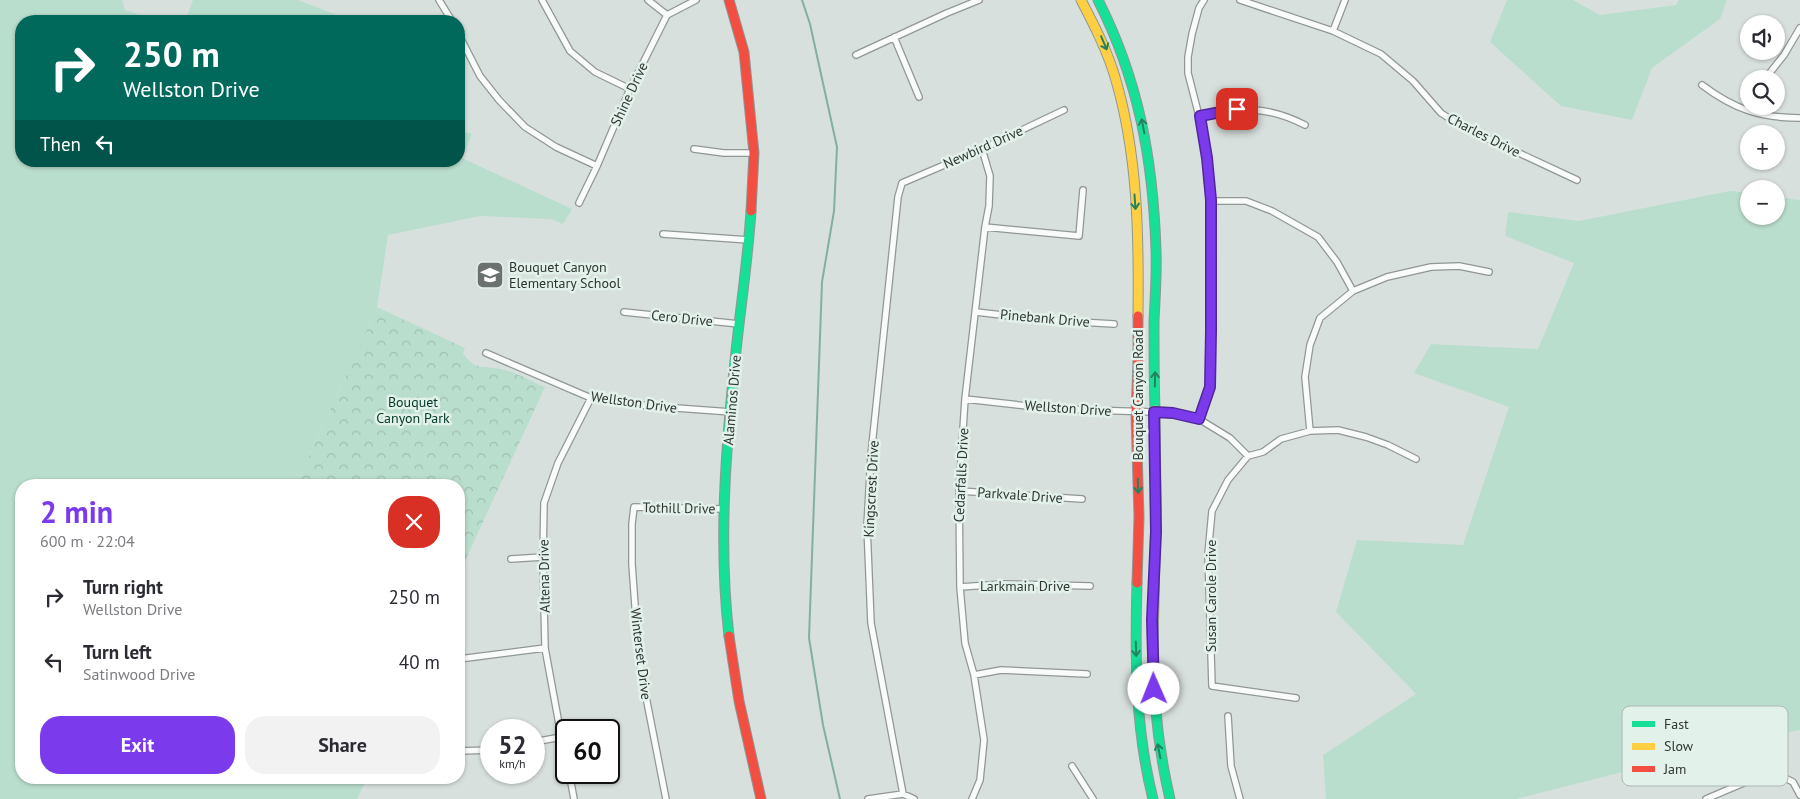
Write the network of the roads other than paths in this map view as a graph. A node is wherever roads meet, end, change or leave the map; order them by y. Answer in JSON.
{"nodes":[{"id":1,"x":439,"y":0,"type":"edge"},
{"id":2,"x":542,"y":0,"type":"edge"},
{"id":3,"x":648,"y":0,"type":"edge"},
{"id":4,"x":696,"y":0,"type":"edge"},
{"id":5,"x":729,"y":0,"type":"edge"},
{"id":6,"x":979,"y":0,"type":"edge"},
{"id":7,"x":1081,"y":0,"type":"edge"},
{"id":8,"x":1098,"y":0,"type":"edge"},
{"id":9,"x":1204,"y":0,"type":"edge"},
{"id":10,"x":1240,"y":0,"type":"edge"},
{"id":11,"x":1345,"y":0,"type":"edge"},
{"id":12,"x":448,"y":15,"type":"edge"},
{"id":13,"x":667,"y":15,"type":"junction"},
{"id":14,"x":1800,"y":28,"type":"edge"},
{"id":15,"x":1333,"y":31,"type":"junction"},
{"id":16,"x":894,"y":37,"type":"junction"},
{"id":17,"x":465,"y":47,"type":"edge"},
{"id":18,"x":856,"y":55,"type":"dead end"},
{"id":19,"x":1772,"y":70,"type":"edge"},
{"id":20,"x":1702,"y":85,"type":"dead end"},
{"id":21,"x":630,"y":89,"type":"junction"},
{"id":22,"x":919,"y":97,"type":"dead end"},
{"id":23,"x":1740,"y":105,"type":"edge"},
{"id":24,"x":1064,"y":110,"type":"dead end"},
{"id":25,"x":1761,"y":115,"type":"edge"},
{"id":26,"x":1200,"y":116,"type":"junction"},
{"id":27,"x":1800,"y":118,"type":"edge"},
{"id":28,"x":1305,"y":124,"type":"dead end"},
{"id":29,"x":694,"y":149,"type":"dead end"},
{"id":30,"x":982,"y":149,"type":"junction"},
{"id":31,"x":754,"y":153,"type":"junction"},
{"id":32,"x":597,"y":166,"type":"junction"},
{"id":33,"x":1577,"y":180,"type":"dead end"},
{"id":34,"x":902,"y":183,"type":"joint"},
{"id":35,"x":1083,"y":190,"type":"dead end"},
{"id":36,"x":1211,"y":200,"type":"junction"},
{"id":37,"x":578,"y":203,"type":"dead end"},
{"id":38,"x":985,"y":227,"type":"junction"},
{"id":39,"x":663,"y":234,"type":"dead end"},
{"id":40,"x":750,"y":240,"type":"junction"},
{"id":41,"x":1489,"y":272,"type":"dead end"},
{"id":42,"x":1353,"y":291,"type":"junction"},
{"id":43,"x":624,"y":312,"type":"dead end"},
{"id":44,"x":976,"y":312,"type":"junction"},
{"id":45,"x":739,"y":324,"type":"junction"},
{"id":46,"x":1114,"y":324,"type":"dead end"},
{"id":47,"x":486,"y":352,"type":"dead end"},
{"id":48,"x":591,"y":398,"type":"junction"},
{"id":49,"x":965,"y":398,"type":"junction"},
{"id":50,"x":730,"y":412,"type":"junction"},
{"id":51,"x":1136,"y":412,"type":"junction"},
{"id":52,"x":1154,"y":412,"type":"junction"},
{"id":53,"x":1199,"y":419,"type":"junction"},
{"id":54,"x":1310,"y":431,"type":"junction"},
{"id":55,"x":1248,"y":456,"type":"junction"},
{"id":56,"x":1416,"y":459,"type":"dead end"},
{"id":57,"x":959,"y":491,"type":"junction"},
{"id":58,"x":1082,"y":499,"type":"dead end"},
{"id":59,"x":634,"y":507,"type":"joint"},
{"id":60,"x":724,"y":509,"type":"junction"},
{"id":61,"x":543,"y":557,"type":"junction"},
{"id":62,"x":511,"y":559,"type":"dead end"},
{"id":63,"x":1090,"y":586,"type":"dead end"},
{"id":64,"x":960,"y":587,"type":"junction"},
{"id":65,"x":545,"y":648,"type":"junction"},
{"id":66,"x":465,"y":658,"type":"edge"},
{"id":67,"x":1087,"y":674,"type":"dead end"},
{"id":68,"x":974,"y":675,"type":"junction"},
{"id":69,"x":1296,"y":698,"type":"dead end"},
{"id":70,"x":1228,"y":716,"type":"dead end"},
{"id":71,"x":558,"y":719,"type":"edge"},
{"id":72,"x":480,"y":751,"type":"edge"},
{"id":73,"x":465,"y":752,"type":"edge"},
{"id":74,"x":1072,"y":766,"type":"dead end"},
{"id":75,"x":1788,"y":780,"type":"edge"},
{"id":76,"x":571,"y":784,"type":"edge"},
{"id":77,"x":1736,"y":786,"type":"edge"},
{"id":78,"x":902,"y":794,"type":"junction"},
{"id":79,"x":1800,"y":795,"type":"edge"},
{"id":80,"x":574,"y":799,"type":"edge"},
{"id":81,"x":666,"y":799,"type":"edge"},
{"id":82,"x":761,"y":799,"type":"edge"},
{"id":83,"x":868,"y":799,"type":"edge"},
{"id":84,"x":914,"y":799,"type":"edge"},
{"id":85,"x":972,"y":799,"type":"edge"},
{"id":86,"x":1093,"y":799,"type":"edge"},
{"id":87,"x":1153,"y":799,"type":"edge"},
{"id":88,"x":1170,"y":799,"type":"edge"},
{"id":89,"x":1240,"y":799,"type":"edge"},
{"id":90,"x":1706,"y":799,"type":"edge"}],
"edges":[{"from":1,"to":12,"type":"street"},
{"from":2,"to":21,"type":"street"},
{"from":3,"to":13,"type":"street"},
{"from":4,"to":13,"type":"street"},
{"from":5,"to":31,"type":"main road","name":"Alaminos Drive"},
{"from":6,"to":16,"type":"street"},
{"from":7,"to":51,"type":"main road","name":"Bouquet Canyon Road","one_way":true},
{"from":52,"to":8,"type":"main road","name":"Bouquet Canyon Road","one_way":true},
{"from":9,"to":26,"type":"street"},
{"from":10,"to":15,"type":"street","name":"Charles Drive"},
{"from":11,"to":15,"type":"street"},
{"from":13,"to":21,"type":"street","name":"Shine Drive"},
{"from":14,"to":19,"type":"street"},
{"from":15,"to":33,"type":"street","name":"Charles Drive"},
{"from":16,"to":18,"type":"street"},
{"from":16,"to":22,"type":"street"},
{"from":17,"to":32,"type":"street"},
{"from":20,"to":23,"type":"street"},
{"from":21,"to":32,"type":"street","name":"Shine Drive"},
{"from":24,"to":30,"type":"street","name":"Newbird Drive"},
{"from":25,"to":27,"type":"street"},
{"from":26,"to":28,"type":"street"},
{"from":26,"to":36,"type":"street"},
{"from":29,"to":31,"type":"street"},
{"from":30,"to":34,"type":"street","name":"Newbird Drive"},
{"from":30,"to":38,"type":"street","name":"Cedarfalls Drive"},
{"from":31,"to":40,"type":"main road","name":"Alaminos Drive"},
{"from":32,"to":37,"type":"street","name":"Shine Drive"},
{"from":34,"to":78,"type":"street","name":"Kingscrest Drive"},
{"from":35,"to":38,"type":"street"},
{"from":36,"to":42,"type":"street"},
{"from":36,"to":53,"type":"street"},
{"from":38,"to":44,"type":"street","name":"Cedarfalls Drive"},
{"from":39,"to":40,"type":"street"},
{"from":40,"to":45,"type":"main road","name":"Alaminos Drive"},
{"from":41,"to":42,"type":"street"},
{"from":42,"to":54,"type":"street"},
{"from":43,"to":45,"type":"street","name":"Cero Drive"},
{"from":44,"to":46,"type":"street","name":"Pinebank Drive"},
{"from":44,"to":49,"type":"street","name":"Cedarfalls Drive"},
{"from":45,"to":50,"type":"main road","name":"Alaminos Drive"},
{"from":47,"to":48,"type":"street","name":"Wellston Drive"},
{"from":48,"to":50,"type":"street","name":"Wellston Drive"},
{"from":48,"to":61,"type":"street","name":"Altena Drive"},
{"from":49,"to":51,"type":"street","name":"Wellston Drive"},
{"from":49,"to":57,"type":"street","name":"Cedarfalls Drive"},
{"from":50,"to":60,"type":"main road","name":"Alaminos Drive"},
{"from":51,"to":52,"type":"street","name":"Wellston Drive"},
{"from":51,"to":87,"type":"main road","name":"Bouquet Canyon Road","one_way":true},
{"from":52,"to":53,"type":"street","name":"Wellston Drive"},
{"from":88,"to":52,"type":"main road","name":"Bouquet Canyon Road","one_way":true},
{"from":53,"to":55,"type":"street","name":"Wellston Drive"},
{"from":54,"to":55,"type":"street","name":"Susan Carole Drive"},
{"from":54,"to":56,"type":"street","name":"Susan Carole Drive"},
{"from":55,"to":69,"type":"street","name":"Susan Carole Drive"},
{"from":57,"to":58,"type":"street","name":"Parkvale Drive"},
{"from":57,"to":64,"type":"street","name":"Cedarfalls Drive"},
{"from":59,"to":60,"type":"street","name":"Tothill Drive"},
{"from":59,"to":81,"type":"street","name":"Winterset Drive"},
{"from":60,"to":82,"type":"main road","name":"Alaminos Drive"},
{"from":61,"to":62,"type":"street"},
{"from":61,"to":65,"type":"street","name":"Altena Drive"},
{"from":63,"to":64,"type":"street","name":"Larkmain Drive"},
{"from":64,"to":68,"type":"street","name":"Cedarfalls Drive"},
{"from":65,"to":66,"type":"street"},
{"from":65,"to":71,"type":"street","name":"Altena Drive"},
{"from":67,"to":68,"type":"street"},
{"from":68,"to":85,"type":"street","name":"Cedarfalls Drive"},
{"from":70,"to":89,"type":"street"},
{"from":72,"to":73,"type":"street"},
{"from":74,"to":86,"type":"street"},
{"from":75,"to":79,"type":"street"},
{"from":76,"to":80,"type":"street"},
{"from":77,"to":90,"type":"street"},
{"from":78,"to":83,"type":"street"},
{"from":78,"to":84,"type":"street"}]}
